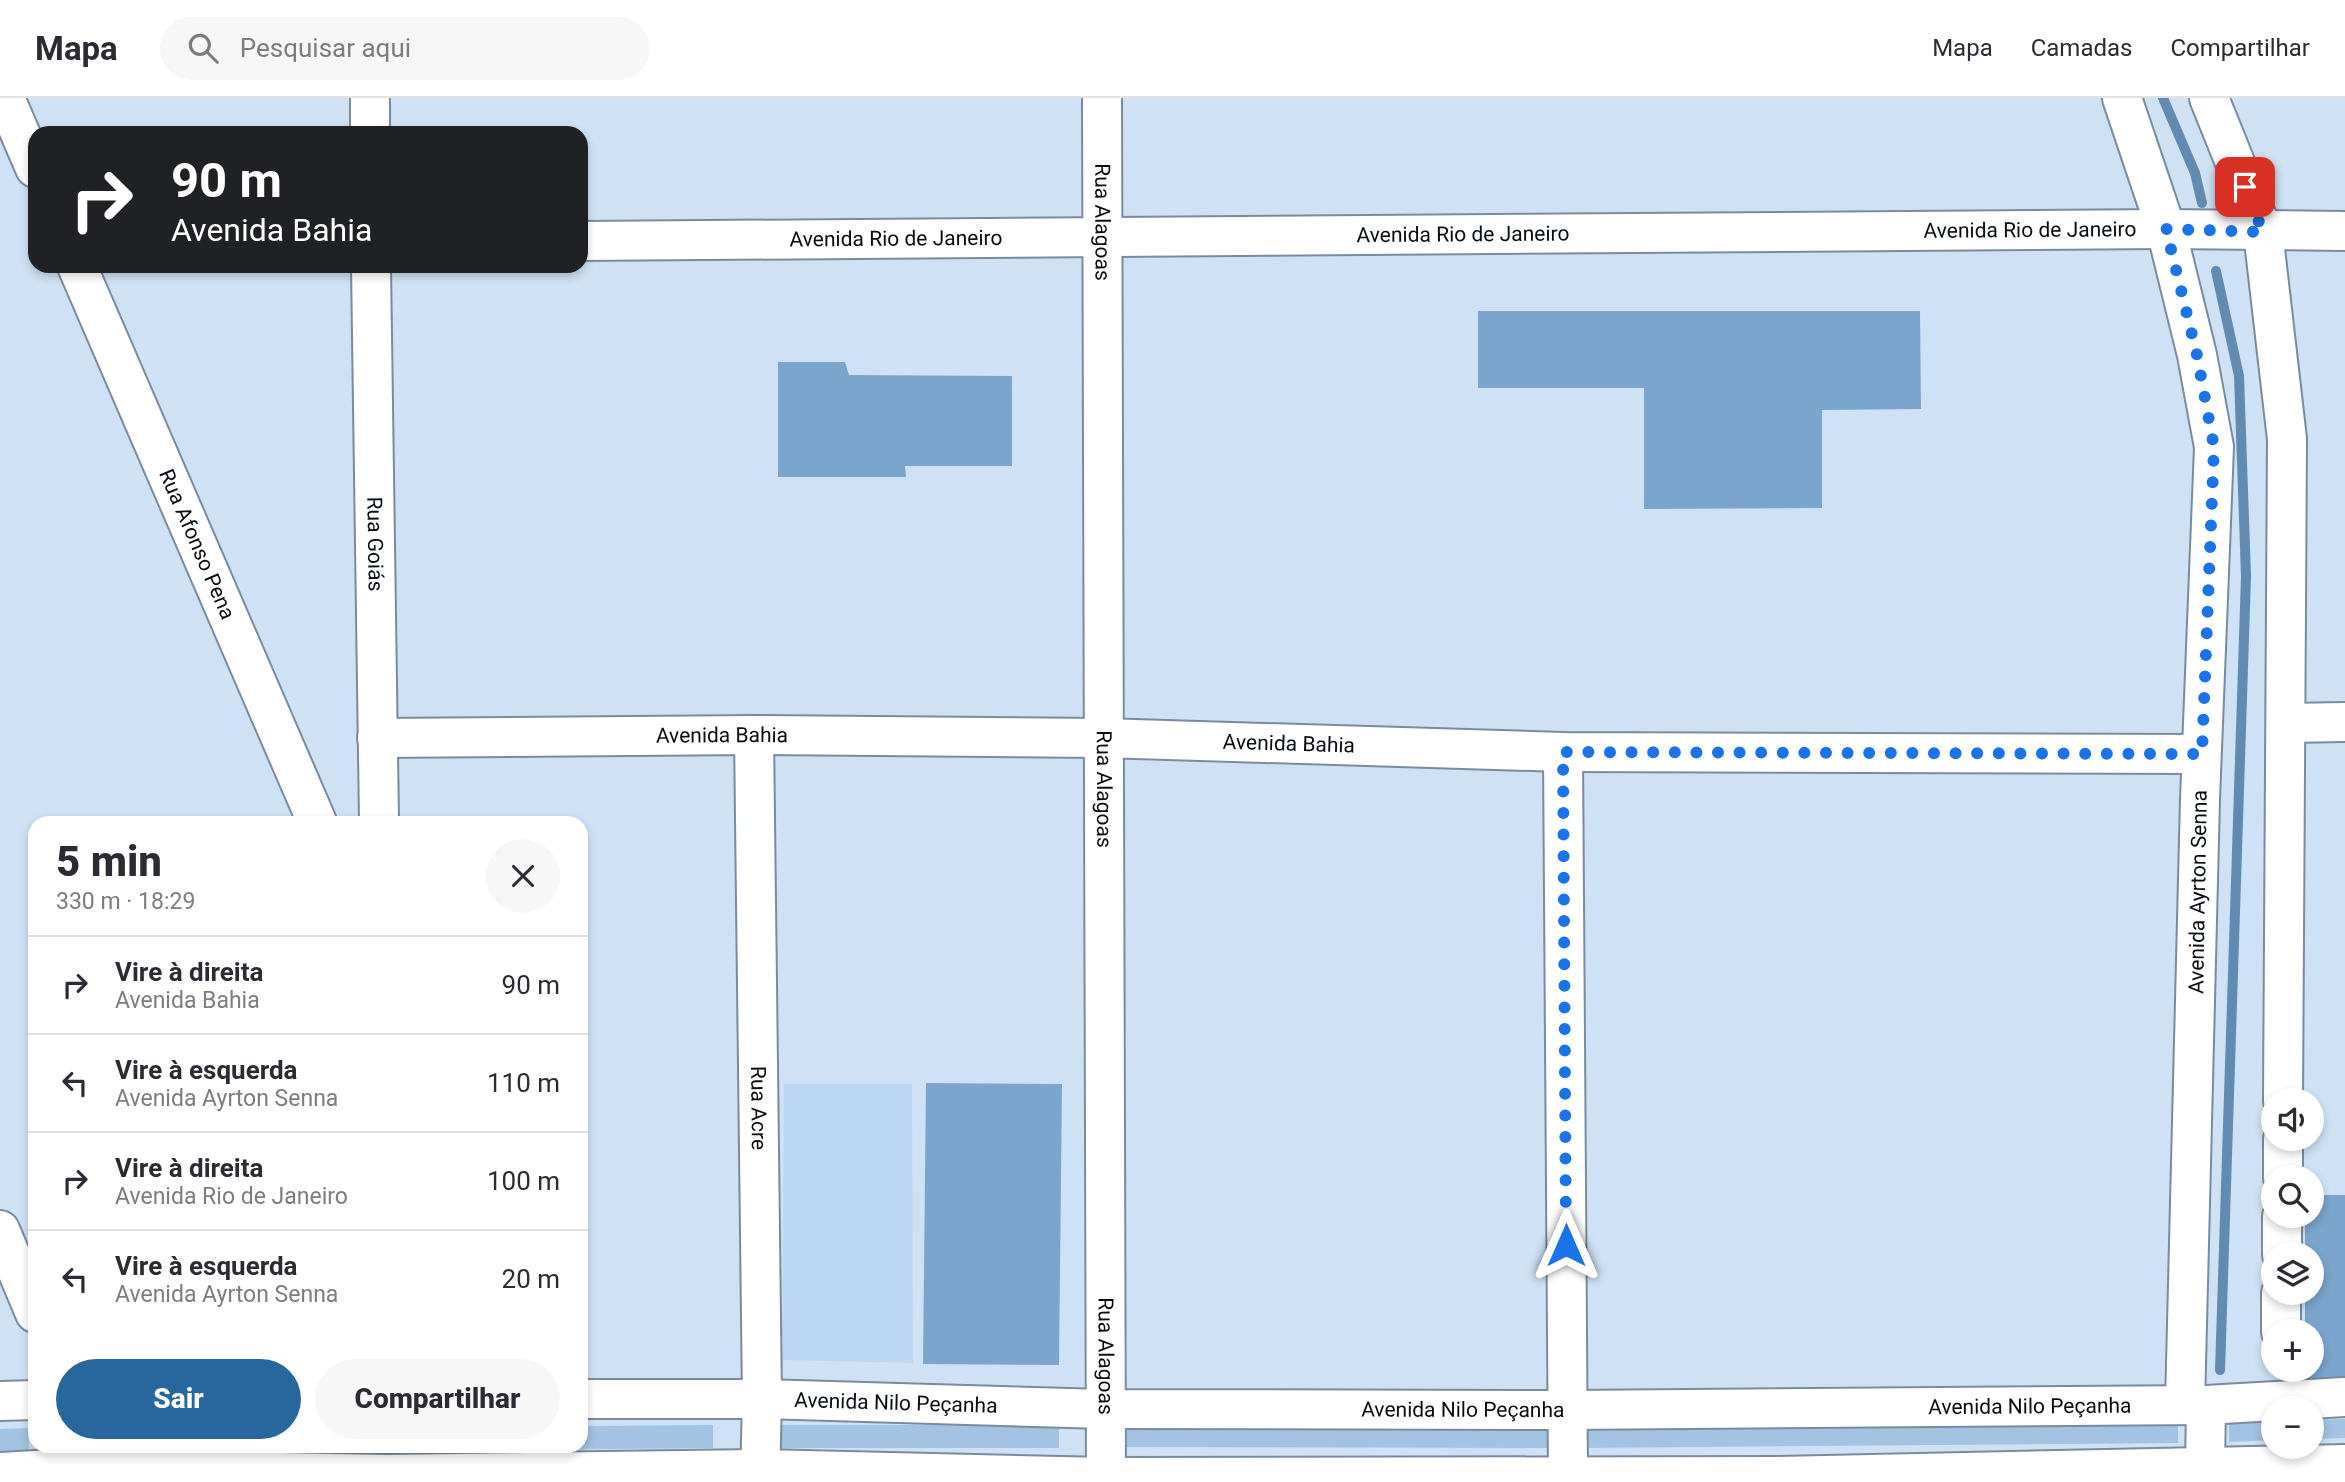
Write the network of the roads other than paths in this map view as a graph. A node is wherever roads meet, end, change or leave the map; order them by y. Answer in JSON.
{"nodes":[{"id":1,"x":5,"y":98,"type":"edge"},
{"id":2,"x":370,"y":98,"type":"edge"},
{"id":3,"x":1102,"y":98,"type":"edge"},
{"id":4,"x":2122,"y":98,"type":"edge"},
{"id":5,"x":2209,"y":98,"type":"edge"},
{"id":6,"x":370,"y":126,"type":"edge"},
{"id":7,"x":28,"y":152,"type":"edge"},
{"id":8,"x":2166,"y":229,"type":"junction"},
{"id":9,"x":2345,"y":231,"type":"edge"},
{"id":10,"x":2263,"y":232,"type":"junction"},
{"id":11,"x":1102,"y":238,"type":"junction"},
{"id":12,"x":588,"y":241,"type":"edge"},
{"id":13,"x":80,"y":273,"type":"edge"},
{"id":14,"x":372,"y":273,"type":"edge"},
{"id":15,"x":2345,"y":722,"type":"edge"},
{"id":16,"x":2287,"y":723,"type":"junction"},
{"id":17,"x":754,"y":735,"type":"junction"},
{"id":18,"x":377,"y":738,"type":"junction"},
{"id":19,"x":1102,"y":738,"type":"junction"},
{"id":20,"x":1563,"y":752,"type":"junction"},
{"id":21,"x":2202,"y":754,"type":"junction"},
{"id":22,"x":314,"y":816,"type":"edge"},
{"id":23,"x":379,"y":816,"type":"edge"},
{"id":24,"x":2283,"y":1088,"type":"edge"},
{"id":25,"x":0,"y":1230,"type":"edge"},
{"id":26,"x":28,"y":1296,"type":"edge"},
{"id":27,"x":2281,"y":1385,"type":"edge"},
{"id":28,"x":2345,"y":1397,"type":"edge"},
{"id":29,"x":28,"y":1399,"type":"edge"},
{"id":30,"x":588,"y":1399,"type":"edge"},
{"id":31,"x":762,"y":1399,"type":"junction"},
{"id":32,"x":0,"y":1401,"type":"edge"},
{"id":33,"x":2196,"y":1405,"type":"junction"},
{"id":34,"x":1104,"y":1409,"type":"junction"},
{"id":35,"x":1566,"y":1410,"type":"junction"},
{"id":36,"x":2345,"y":1464,"type":"edge"},
{"id":37,"x":68,"y":1465,"type":"edge"},
{"id":38,"x":386,"y":1467,"type":"edge"},
{"id":39,"x":2205,"y":1468,"type":"junction"},
{"id":40,"x":0,"y":1472,"type":"edge"},
{"id":41,"x":760,"y":1475,"type":"edge"},
{"id":42,"x":1568,"y":1476,"type":"junction"},
{"id":43,"x":1106,"y":1479,"type":"edge"}],
"edges":[{"from":1,"to":7,"type":"street"},
{"from":2,"to":6,"type":"street"},
{"from":3,"to":11,"type":"street","name":"Rua Alagoas"},
{"from":4,"to":8,"type":"street","name":"Avenida Ayrton Senna"},
{"from":5,"to":10,"type":"street"},
{"from":8,"to":10,"type":"street","name":"Avenida Rio de Janeiro"},
{"from":8,"to":11,"type":"street","name":"Avenida Rio de Janeiro"},
{"from":8,"to":21,"type":"street","name":"Avenida Ayrton Senna"},
{"from":9,"to":10,"type":"street","name":"Avenida Rio de Janeiro"},
{"from":10,"to":16,"type":"street"},
{"from":11,"to":12,"type":"street","name":"Avenida Rio de Janeiro"},
{"from":11,"to":19,"type":"street","name":"Rua Alagoas"},
{"from":13,"to":22,"type":"street","name":"Rua Afonso Pena"},
{"from":14,"to":18,"type":"street","name":"Rua Goiás"},
{"from":15,"to":16,"type":"street"},
{"from":16,"to":24,"type":"street"},
{"from":17,"to":18,"type":"street","name":"Avenida Bahia"},
{"from":17,"to":19,"type":"street","name":"Avenida Bahia"},
{"from":17,"to":31,"type":"street","name":"Rua Acre"},
{"from":18,"to":23,"type":"street","name":"Rua Goiás"},
{"from":19,"to":20,"type":"street","name":"Avenida Bahia"},
{"from":19,"to":34,"type":"street","name":"Rua Alagoas"},
{"from":20,"to":21,"type":"street","name":"Avenida Bahia"},
{"from":20,"to":35,"type":"street"},
{"from":21,"to":33,"type":"street","name":"Avenida Ayrton Senna"},
{"from":25,"to":26,"type":"street"},
{"from":27,"to":28,"type":"street","name":"Avenida Nilo Peçanha"},
{"from":27,"to":33,"type":"street","name":"Avenida Nilo Peçanha"},
{"from":29,"to":32,"type":"street"},
{"from":30,"to":31,"type":"street","name":"Avenida Nilo Peçanha"},
{"from":31,"to":34,"type":"street","name":"Avenida Nilo Peçanha"},
{"from":31,"to":41,"type":"street","name":"Rua Acre"},
{"from":33,"to":35,"type":"street","name":"Avenida Nilo Peçanha"},
{"from":33,"to":39,"type":"street","name":"Avenida Ayrton Senna"},
{"from":34,"to":35,"type":"street","name":"Avenida Nilo Peçanha"},
{"from":34,"to":43,"type":"street","name":"Rua Alagoas"},
{"from":35,"to":42,"type":"street"},
{"from":36,"to":39,"type":"street"},
{"from":37,"to":38,"type":"street"},
{"from":37,"to":40,"type":"street"},
{"from":38,"to":41,"type":"street"},
{"from":39,"to":42,"type":"street"},
{"from":41,"to":43,"type":"street"},
{"from":42,"to":43,"type":"street"}]}
